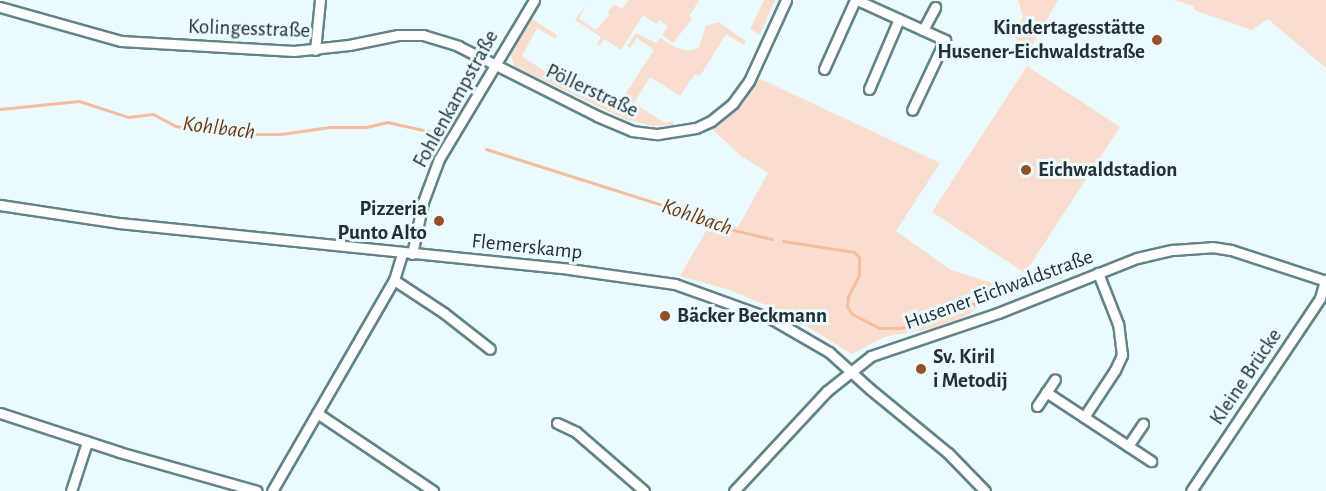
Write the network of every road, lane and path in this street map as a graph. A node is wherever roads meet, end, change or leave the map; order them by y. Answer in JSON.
{"nodes":[{"id":1,"x":320,"y":0,"type":"edge"},
{"id":2,"x":534,"y":0,"type":"edge"},
{"id":3,"x":786,"y":0,"type":"edge"},
{"id":4,"x":856,"y":0,"type":"edge"},
{"id":5,"x":0,"y":7,"type":"edge"},
{"id":6,"x":935,"y":7,"type":"dead end"},
{"id":7,"x":899,"y":20,"type":"junction"},
{"id":8,"x":923,"y":30,"type":"junction"},
{"id":9,"x":315,"y":50,"type":"junction"},
{"id":10,"x":495,"y":66,"type":"junction"},
{"id":11,"x":824,"y":69,"type":"dead end"},
{"id":12,"x":869,"y":89,"type":"dead end"},
{"id":13,"x":912,"y":110,"type":"dead end"},
{"id":14,"x":0,"y":205,"type":"edge"},
{"id":15,"x":407,"y":253,"type":"junction"},
{"id":16,"x":1098,"y":273,"type":"junction"},
{"id":17,"x":394,"y":280,"type":"junction"},
{"id":18,"x":1325,"y":280,"type":"edge"},
{"id":19,"x":490,"y":349,"type":"dead end"},
{"id":20,"x":850,"y":370,"type":"junction"},
{"id":21,"x":1055,"y":379,"type":"dead end"},
{"id":22,"x":1046,"y":392,"type":"junction"},
{"id":23,"x":1037,"y":406,"type":"dead end"},
{"id":24,"x":0,"y":413,"type":"edge"},
{"id":25,"x":317,"y":413,"type":"junction"},
{"id":26,"x":1084,"y":417,"type":"junction"},
{"id":27,"x":557,"y":423,"type":"dead end"},
{"id":28,"x":1143,"y":424,"type":"dead end"},
{"id":29,"x":87,"y":442,"type":"junction"},
{"id":30,"x":1128,"y":446,"type":"junction"},
{"id":31,"x":1151,"y":461,"type":"dead end"},
{"id":32,"x":70,"y":491,"type":"edge"},
{"id":33,"x":257,"y":491,"type":"edge"},
{"id":34,"x":272,"y":491,"type":"edge"},
{"id":35,"x":433,"y":491,"type":"edge"},
{"id":36,"x":644,"y":491,"type":"edge"},
{"id":37,"x":734,"y":491,"type":"edge"},
{"id":38,"x":985,"y":491,"type":"edge"},
{"id":39,"x":1191,"y":491,"type":"edge"}],
"edges":[{"from":1,"to":9,"type":"street"},
{"from":2,"to":10,"type":"street","name":"Fohlenkampstraße"},
{"from":3,"to":10,"type":"street","name":"Pöllerstraße"},
{"from":4,"to":7,"type":"street"},
{"from":4,"to":11,"type":"street"},
{"from":5,"to":9,"type":"street","name":"Kolingesstraße"},
{"from":6,"to":8,"type":"street"},
{"from":7,"to":8,"type":"street"},
{"from":7,"to":12,"type":"street"},
{"from":8,"to":13,"type":"street"},
{"from":9,"to":10,"type":"street","name":"Kolingesstraße"},
{"from":10,"to":15,"type":"street","name":"Fohlenkampstraße"},
{"from":14,"to":15,"type":"street","name":"Flemerskamp"},
{"from":15,"to":17,"type":"street","name":"Fohlenkampstraße"},
{"from":15,"to":20,"type":"street","name":"Flemerskamp"},
{"from":16,"to":18,"type":"street","name":"Husener Eichwaldstraße"},
{"from":16,"to":20,"type":"street","name":"Husener Eichwaldstraße"},
{"from":16,"to":26,"type":"street"},
{"from":17,"to":19,"type":"street"},
{"from":17,"to":25,"type":"street","name":"Fohlenkampstraße"},
{"from":18,"to":39,"type":"street","name":"Kleine Brücke"},
{"from":20,"to":37,"type":"street","name":"Husener Eichwaldstraße"},
{"from":20,"to":38,"type":"street","name":"Flemerskamp"},
{"from":21,"to":22,"type":"street"},
{"from":22,"to":23,"type":"street"},
{"from":22,"to":26,"type":"street"},
{"from":24,"to":29,"type":"street"},
{"from":25,"to":34,"type":"street","name":"Fohlenkampstraße"},
{"from":25,"to":35,"type":"street"},
{"from":26,"to":30,"type":"street"},
{"from":27,"to":36,"type":"street"},
{"from":28,"to":30,"type":"street"},
{"from":29,"to":32,"type":"street"},
{"from":29,"to":33,"type":"street"},
{"from":30,"to":31,"type":"street"}]}
